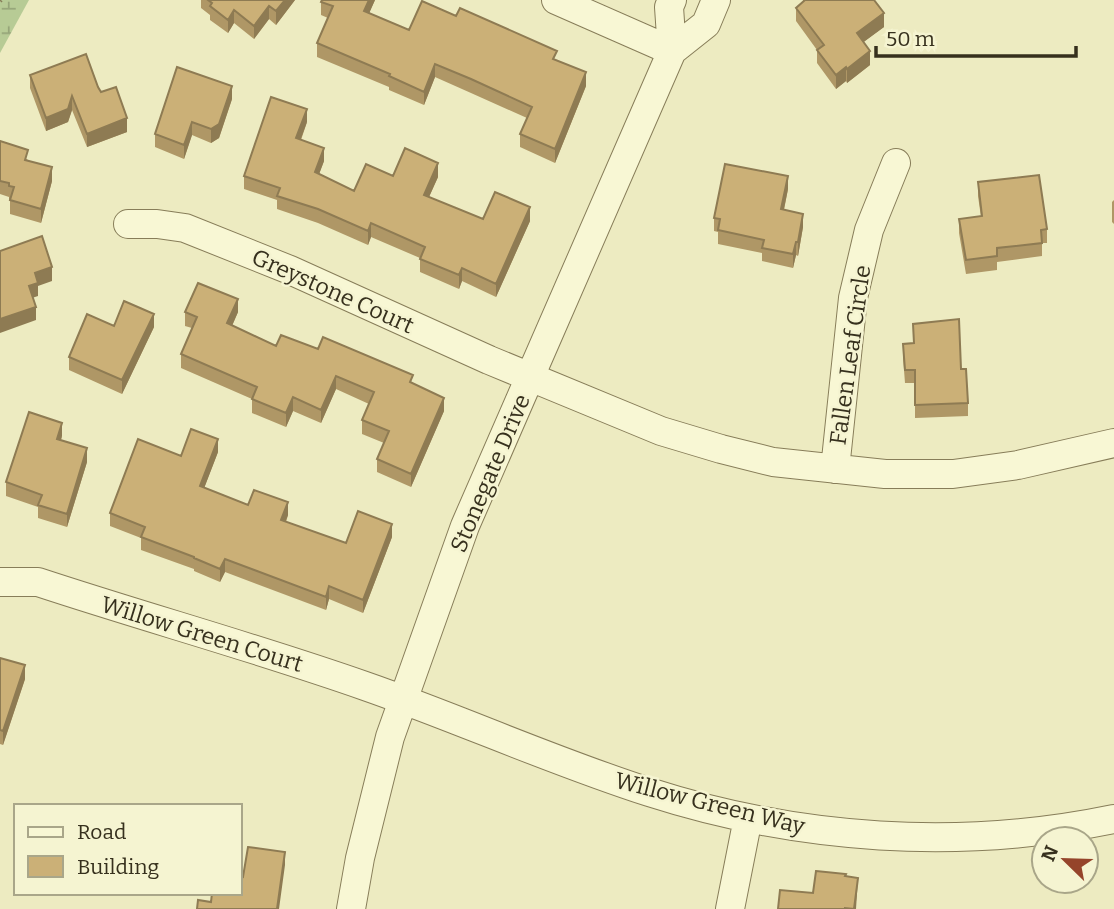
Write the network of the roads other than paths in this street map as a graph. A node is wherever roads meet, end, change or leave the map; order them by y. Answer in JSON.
{"nodes":[{"id":1,"x":556,"y":0,"type":"edge"},
{"id":2,"x":672,"y":0,"type":"edge"},
{"id":3,"x":716,"y":0,"type":"edge"},
{"id":4,"x":672,"y":51,"type":"junction"},
{"id":5,"x":896,"y":163,"type":"dead end"},
{"id":6,"x":128,"y":224,"type":"dead end"},
{"id":7,"x":531,"y":378,"type":"junction"},
{"id":8,"x":1114,"y":443,"type":"edge"},
{"id":9,"x":835,"y":469,"type":"junction"},
{"id":10,"x":0,"y":582,"type":"edge"},
{"id":11,"x":402,"y":700,"type":"junction"},
{"id":12,"x":748,"y":818,"type":"junction"},
{"id":13,"x":1114,"y":819,"type":"edge"},
{"id":14,"x":351,"y":909,"type":"edge"},
{"id":15,"x":730,"y":909,"type":"edge"}],
"edges":[{"from":1,"to":4,"type":"street"},
{"from":2,"to":4,"type":"street","name":"Stonegate Drive"},
{"from":3,"to":4,"type":"street","name":"Stonegate Drive"},
{"from":4,"to":7,"type":"street","name":"Stonegate Drive"},
{"from":5,"to":9,"type":"street","name":"Fallen Leaf Circle"},
{"from":6,"to":7,"type":"street","name":"Greystone Court"},
{"from":7,"to":9,"type":"street","name":"Greystone Court"},
{"from":7,"to":11,"type":"street","name":"Stonegate Drive"},
{"from":8,"to":9,"type":"street","name":"Greystone Court"},
{"from":10,"to":11,"type":"street","name":"Willow Green Court"},
{"from":11,"to":12,"type":"street","name":"Willow Green Way"},
{"from":11,"to":14,"type":"street","name":"Stonegate Drive"},
{"from":12,"to":13,"type":"street","name":"Willow Green Way"},
{"from":12,"to":15,"type":"street"}]}
